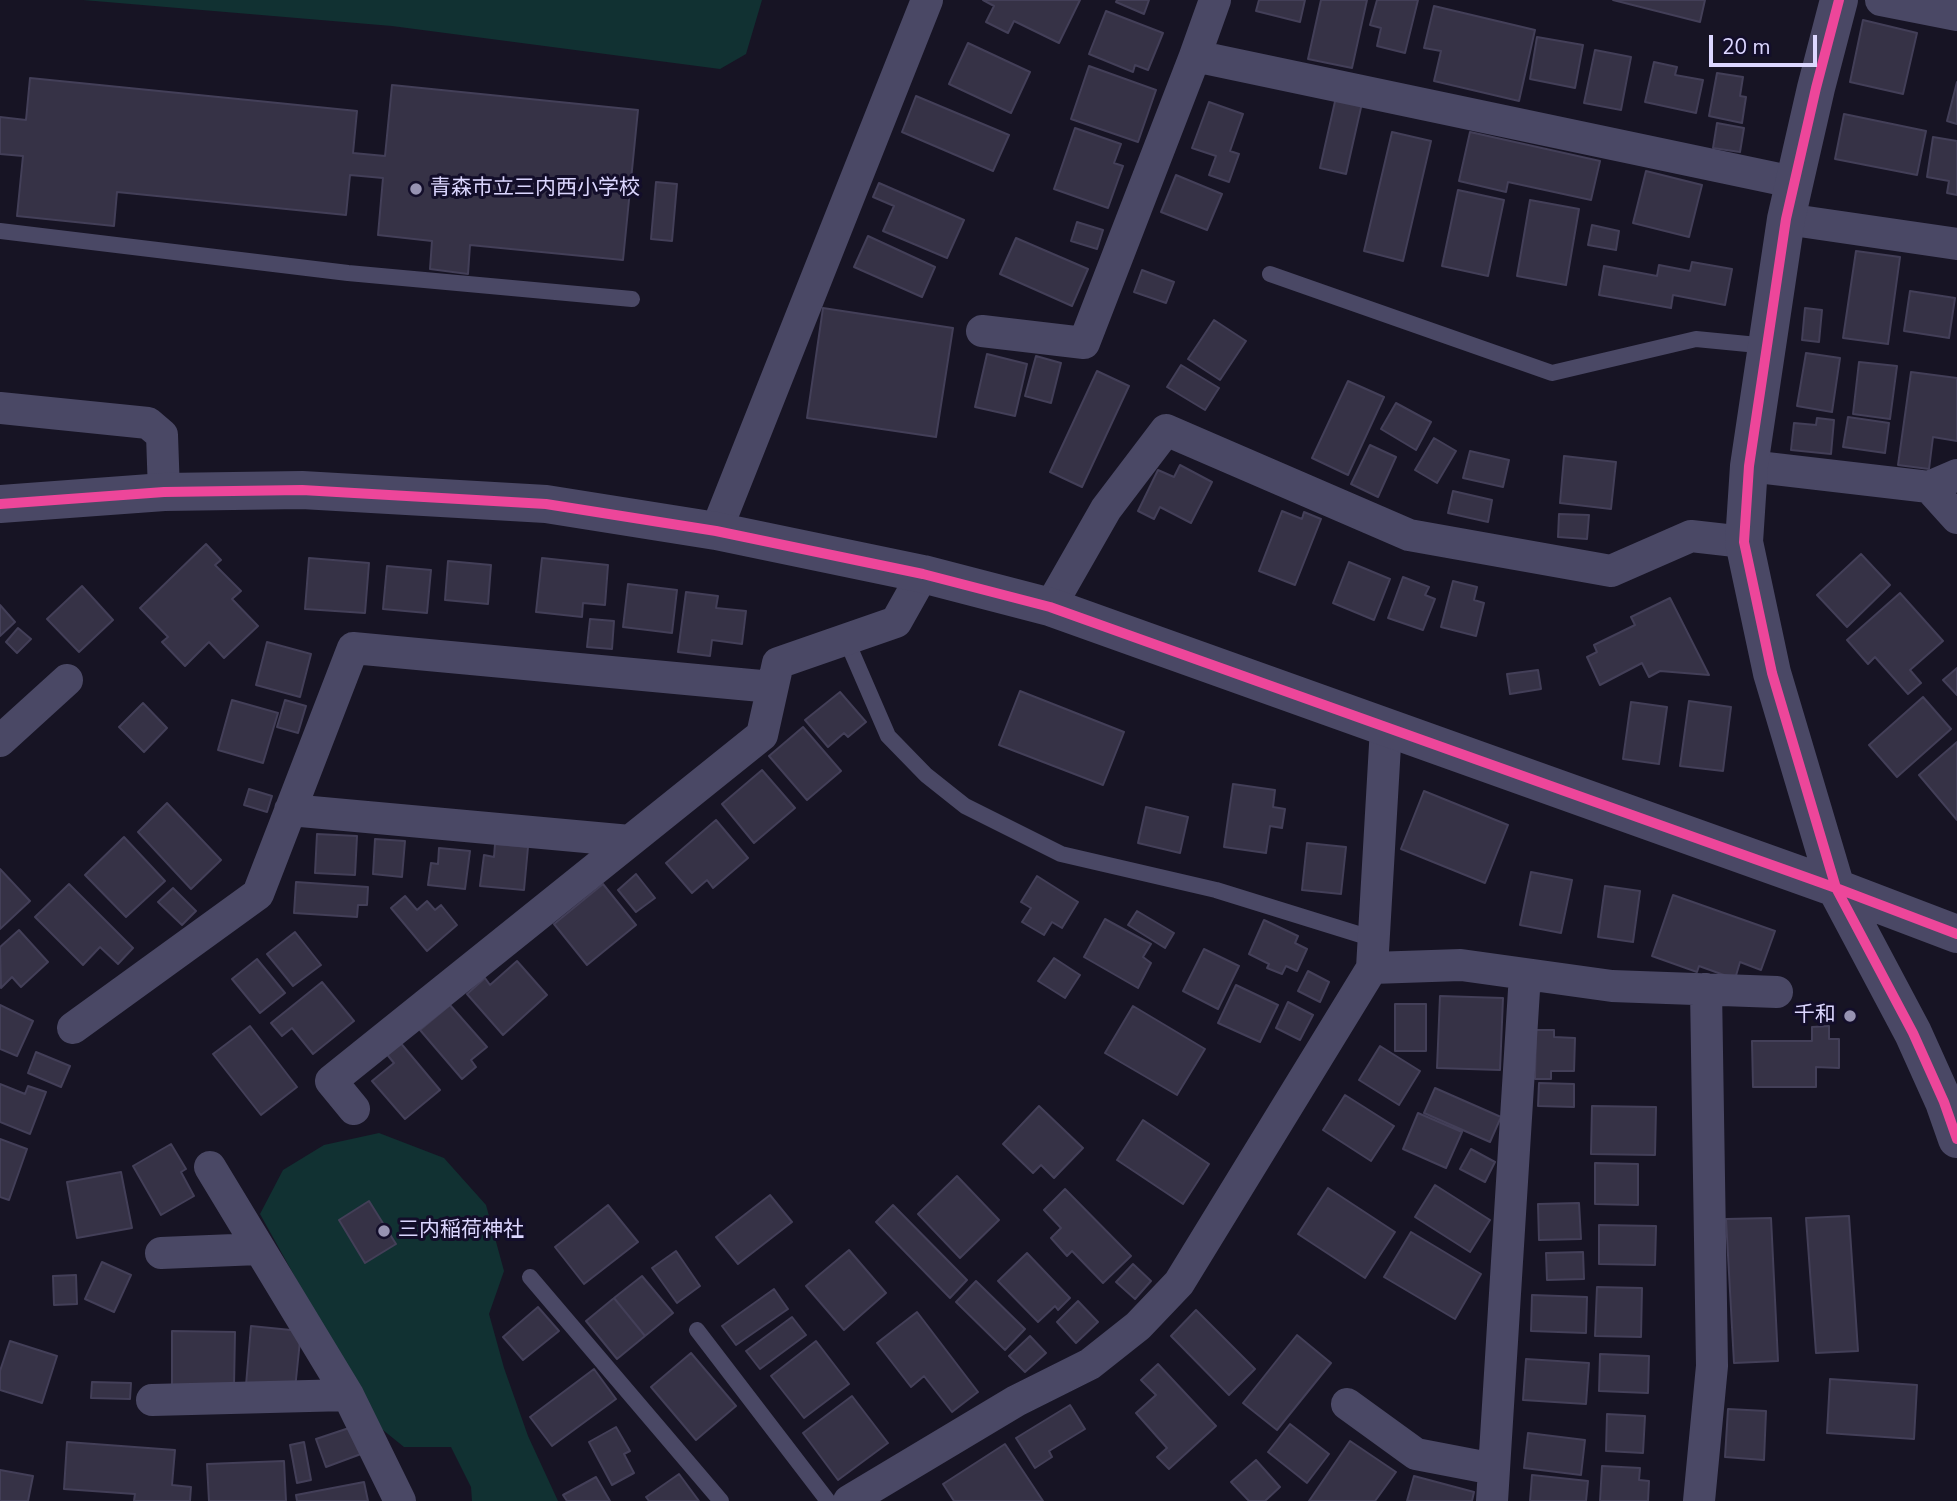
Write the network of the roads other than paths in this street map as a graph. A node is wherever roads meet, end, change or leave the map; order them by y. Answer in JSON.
{"nodes":[{"id":1,"x":927,"y":0,"type":"edge"},
{"id":2,"x":1215,"y":0,"type":"edge"},
{"id":3,"x":1839,"y":0,"type":"edge"},
{"id":4,"x":1881,"y":0,"type":"edge"},
{"id":5,"x":1957,"y":15,"type":"edge"},
{"id":6,"x":1195,"y":56,"type":"junction"},
{"id":7,"x":1793,"y":181,"type":"junction"},
{"id":8,"x":1786,"y":219,"type":"junction"},
{"id":9,"x":0,"y":231,"type":"edge"},
{"id":10,"x":1957,"y":244,"type":"edge"},
{"id":11,"x":1270,"y":274,"type":"dead end"},
{"id":12,"x":632,"y":299,"type":"dead end"},
{"id":13,"x":982,"y":331,"type":"dead end"},
{"id":14,"x":1768,"y":346,"type":"junction"},
{"id":15,"x":0,"y":408,"type":"edge"},
{"id":16,"x":1749,"y":467,"type":"junction"},
{"id":17,"x":1943,"y":481,"type":"edge"},
{"id":18,"x":164,"y":492,"type":"junction"},
{"id":19,"x":0,"y":504,"type":"edge"},
{"id":20,"x":1957,"y":518,"type":"edge"},
{"id":21,"x":716,"y":531,"type":"junction"},
{"id":22,"x":1744,"y":542,"type":"junction"},
{"id":23,"x":923,"y":574,"type":"junction"},
{"id":24,"x":1050,"y":607,"type":"junction"},
{"id":25,"x":846,"y":639,"type":"junction"},
{"id":26,"x":67,"y":680,"type":"dead end"},
{"id":27,"x":772,"y":687,"type":"junction"},
{"id":28,"x":1386,"y":728,"type":"junction"},
{"id":29,"x":0,"y":741,"type":"edge"},
{"id":30,"x":290,"y":810,"type":"junction"},
{"id":31,"x":630,"y":841,"type":"junction"},
{"id":32,"x":1836,"y":888,"type":"junction"},
{"id":33,"x":1957,"y":934,"type":"edge"},
{"id":34,"x":1373,"y":953,"type":"junction"},
{"id":35,"x":1525,"y":974,"type":"junction"},
{"id":36,"x":1706,"y":989,"type":"junction"},
{"id":37,"x":1777,"y":992,"type":"dead end"},
{"id":38,"x":73,"y":1028,"type":"dead end"},
{"id":39,"x":354,"y":1109,"type":"dead end"},
{"id":40,"x":1957,"y":1139,"type":"edge"},
{"id":41,"x":210,"y":1167,"type":"dead end"},
{"id":42,"x":259,"y":1249,"type":"junction"},
{"id":43,"x":161,"y":1254,"type":"dead end"},
{"id":44,"x":530,"y":1277,"type":"dead end"},
{"id":45,"x":696,"y":1330,"type":"dead end"},
{"id":46,"x":348,"y":1395,"type":"junction"},
{"id":47,"x":152,"y":1400,"type":"dead end"},
{"id":48,"x":1347,"y":1404,"type":"dead end"},
{"id":49,"x":1493,"y":1469,"type":"junction"},
{"id":50,"x":400,"y":1501,"type":"edge"},
{"id":51,"x":721,"y":1501,"type":"edge"},
{"id":52,"x":828,"y":1501,"type":"edge"},
{"id":53,"x":849,"y":1501,"type":"edge"},
{"id":54,"x":1492,"y":1501,"type":"edge"},
{"id":55,"x":1699,"y":1501,"type":"edge"}],
"edges":[{"from":1,"to":21,"type":"street"},
{"from":2,"to":6,"type":"street"},
{"from":3,"to":7,"type":"street"},
{"from":4,"to":5,"type":"street"},
{"from":6,"to":7,"type":"street"},
{"from":6,"to":13,"type":"street"},
{"from":7,"to":8,"type":"street"},
{"from":8,"to":10,"type":"street"},
{"from":8,"to":14,"type":"street"},
{"from":9,"to":12,"type":"lane"},
{"from":11,"to":14,"type":"lane"},
{"from":14,"to":16,"type":"street"},
{"from":15,"to":18,"type":"street"},
{"from":16,"to":17,"type":"street"},
{"from":16,"to":22,"type":"street"},
{"from":17,"to":20,"type":"street"},
{"from":18,"to":19,"type":"street"},
{"from":18,"to":21,"type":"street"},
{"from":21,"to":23,"type":"street"},
{"from":22,"to":24,"type":"street"},
{"from":22,"to":32,"type":"street"},
{"from":23,"to":24,"type":"street"},
{"from":23,"to":25,"type":"street"},
{"from":24,"to":28,"type":"street"},
{"from":25,"to":27,"type":"street"},
{"from":25,"to":34,"type":"lane"},
{"from":26,"to":29,"type":"street"},
{"from":27,"to":30,"type":"street"},
{"from":27,"to":31,"type":"street"},
{"from":28,"to":32,"type":"street"},
{"from":28,"to":34,"type":"street"},
{"from":30,"to":31,"type":"street"},
{"from":30,"to":38,"type":"street"},
{"from":31,"to":39,"type":"street"},
{"from":32,"to":33,"type":"street"},
{"from":32,"to":40,"type":"street"},
{"from":34,"to":35,"type":"street"},
{"from":34,"to":53,"type":"street"},
{"from":35,"to":36,"type":"street"},
{"from":35,"to":49,"type":"street"},
{"from":36,"to":37,"type":"street"},
{"from":36,"to":55,"type":"street"},
{"from":41,"to":42,"type":"street"},
{"from":42,"to":43,"type":"street"},
{"from":42,"to":46,"type":"street"},
{"from":44,"to":51,"type":"lane"},
{"from":45,"to":52,"type":"lane"},
{"from":46,"to":47,"type":"street"},
{"from":46,"to":50,"type":"street"},
{"from":48,"to":49,"type":"street"},
{"from":49,"to":54,"type":"street"}]}
